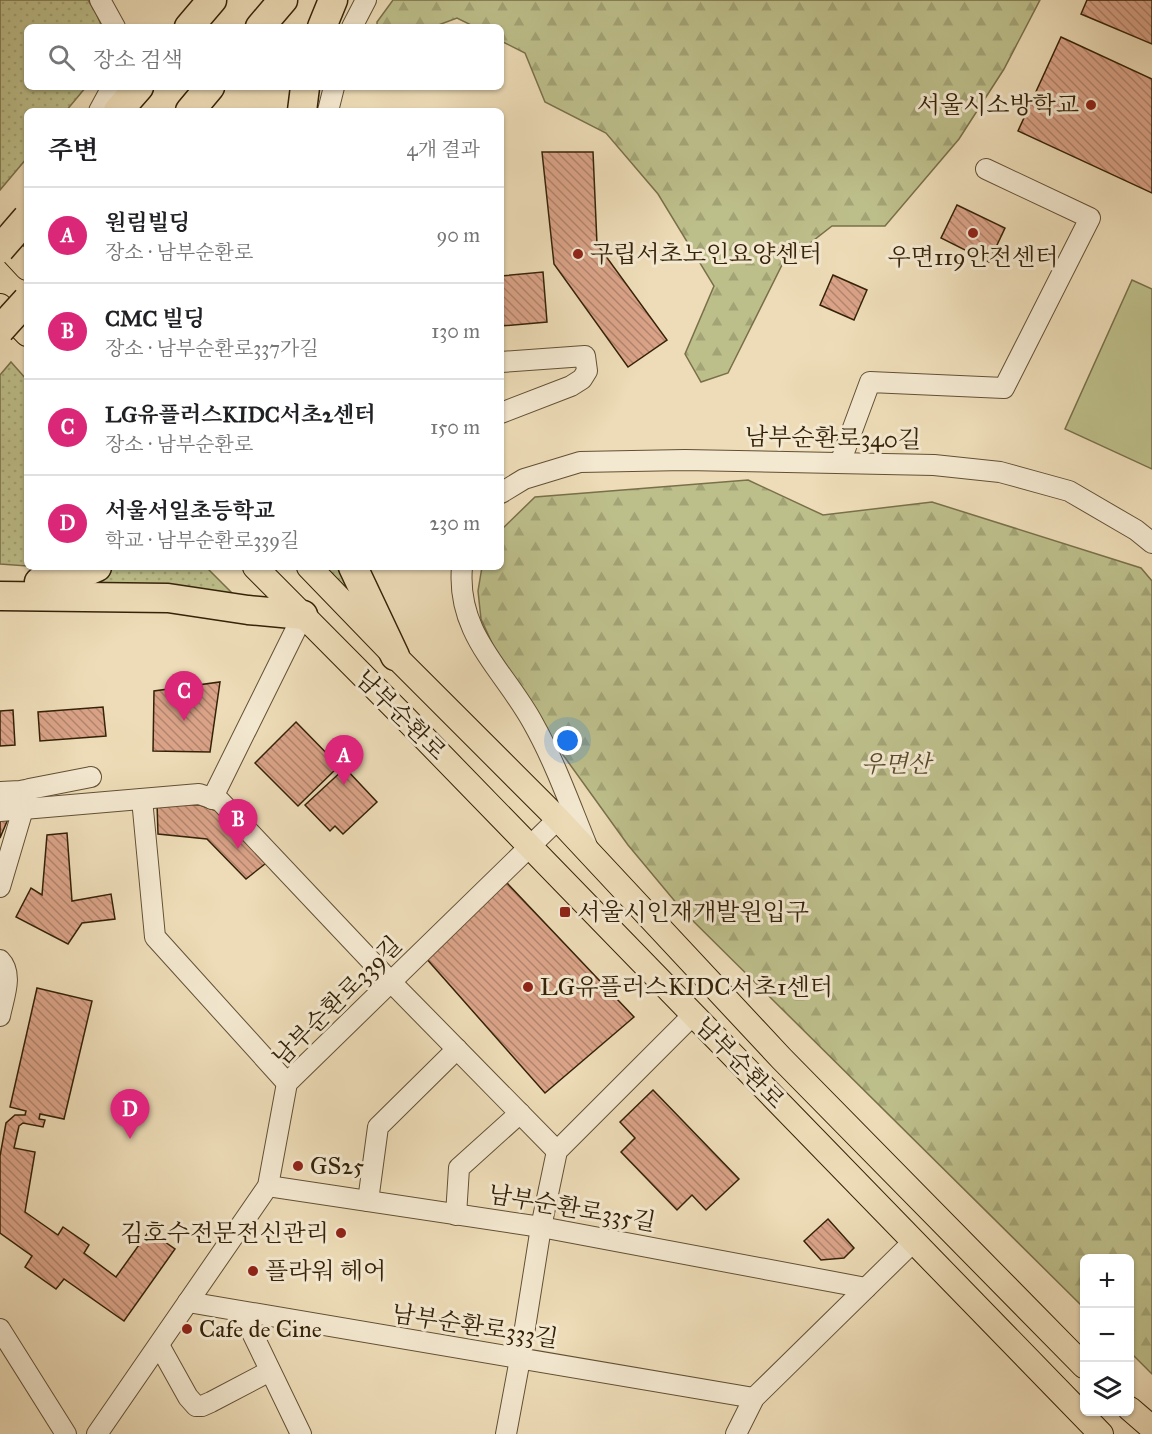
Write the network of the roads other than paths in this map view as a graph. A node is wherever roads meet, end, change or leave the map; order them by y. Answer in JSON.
{"nodes":[{"id":1,"x":100,"y":0,"type":"edge"},
{"id":2,"x":212,"y":0,"type":"edge"},
{"id":3,"x":283,"y":0,"type":"edge"},
{"id":4,"x":333,"y":0,"type":"edge"},
{"id":5,"x":366,"y":0,"type":"edge"},
{"id":6,"x":113,"y":24,"type":"edge"},
{"id":7,"x":192,"y":24,"type":"edge"},
{"id":8,"x":263,"y":24,"type":"edge"},
{"id":9,"x":323,"y":24,"type":"edge"},
{"id":10,"x":354,"y":24,"type":"edge"},
{"id":11,"x":110,"y":90,"type":"edge"},
{"id":12,"x":136,"y":90,"type":"edge"},
{"id":13,"x":208,"y":90,"type":"edge"},
{"id":14,"x":305,"y":90,"type":"edge"},
{"id":15,"x":333,"y":90,"type":"edge"},
{"id":16,"x":101,"y":108,"type":"edge"},
{"id":17,"x":120,"y":108,"type":"edge"},
{"id":18,"x":192,"y":108,"type":"edge"},
{"id":19,"x":302,"y":108,"type":"edge"},
{"id":20,"x":329,"y":108,"type":"edge"},
{"id":21,"x":986,"y":169,"type":"dead end"},
{"id":22,"x":24,"y":221,"type":"edge"},
{"id":23,"x":0,"y":239,"type":"edge"},
{"id":24,"x":0,"y":249,"type":"edge"},
{"id":25,"x":24,"y":265,"type":"edge"},
{"id":26,"x":24,"y":303,"type":"edge"},
{"id":27,"x":0,"y":306,"type":"edge"},
{"id":28,"x":0,"y":330,"type":"edge"},
{"id":29,"x":24,"y":331,"type":"edge"},
{"id":30,"x":504,"y":362,"type":"edge"},
{"id":31,"x":504,"y":412,"type":"edge"},
{"id":32,"x":840,"y":463,"type":"junction"},
{"id":33,"x":504,"y":491,"type":"edge"},
{"id":34,"x":1152,"y":543,"type":"edge"},
{"id":35,"x":91,"y":570,"type":"edge"},
{"id":36,"x":258,"y":570,"type":"edge"},
{"id":37,"x":312,"y":570,"type":"edge"},
{"id":38,"x":354,"y":570,"type":"edge"},
{"id":39,"x":462,"y":570,"type":"edge"},
{"id":40,"x":0,"y":579,"type":"edge"},
{"id":41,"x":0,"y":596,"type":"edge"},
{"id":42,"x":303,"y":615,"type":"junction"},
{"id":43,"x":395,"y":656,"type":"junction"},
{"id":44,"x":0,"y":792,"type":"edge"},
{"id":45,"x":142,"y":799,"type":"junction"},
{"id":46,"x":212,"y":799,"type":"junction"},
{"id":47,"x":24,"y":809,"type":"junction"},
{"id":48,"x":0,"y":811,"type":"edge"},
{"id":49,"x":558,"y":819,"type":"junction"},
{"id":50,"x":529,"y":845,"type":"junction"},
{"id":51,"x":591,"y":854,"type":"junction"},
{"id":52,"x":0,"y":887,"type":"edge"},
{"id":53,"x":0,"y":960,"type":"edge"},
{"id":54,"x":391,"y":982,"type":"junction"},
{"id":55,"x":693,"y":1015,"type":"junction"},
{"id":56,"x":0,"y":1016,"type":"edge"},
{"id":57,"x":457,"y":1049,"type":"junction"},
{"id":58,"x":287,"y":1083,"type":"junction"},
{"id":59,"x":520,"y":1113,"type":"junction"},
{"id":60,"x":557,"y":1152,"type":"junction"},
{"id":61,"x":268,"y":1186,"type":"junction"},
{"id":62,"x":368,"y":1201,"type":"junction"},
{"id":63,"x":456,"y":1215,"type":"junction"},
{"id":64,"x":541,"y":1227,"type":"junction"},
{"id":65,"x":914,"y":1241,"type":"junction"},
{"id":66,"x":866,"y":1288,"type":"junction"},
{"id":67,"x":188,"y":1302,"type":"junction"},
{"id":68,"x":242,"y":1312,"type":"junction"},
{"id":69,"x":0,"y":1329,"type":"edge"},
{"id":70,"x":159,"y":1345,"type":"junction"},
{"id":71,"x":520,"y":1359,"type":"junction"},
{"id":72,"x":1080,"y":1362,"type":"edge"},
{"id":73,"x":270,"y":1371,"type":"junction"},
{"id":74,"x":754,"y":1398,"type":"junction"},
{"id":75,"x":1134,"y":1412,"type":"edge"},
{"id":76,"x":1152,"y":1428,"type":"edge"},
{"id":77,"x":66,"y":1434,"type":"edge"},
{"id":78,"x":97,"y":1434,"type":"edge"},
{"id":79,"x":301,"y":1434,"type":"edge"},
{"id":80,"x":506,"y":1434,"type":"edge"},
{"id":81,"x":736,"y":1434,"type":"edge"},
{"id":82,"x":1101,"y":1434,"type":"edge"}],
"edges":[{"from":1,"to":6,"type":"street"},
{"from":2,"to":7,"type":"highway"},
{"from":3,"to":8,"type":"highway"},
{"from":4,"to":9,"type":"highway"},
{"from":5,"to":10,"type":"street"},
{"from":11,"to":16,"type":"street"},
{"from":12,"to":17,"type":"highway"},
{"from":13,"to":18,"type":"highway"},
{"from":14,"to":19,"type":"highway"},
{"from":15,"to":20,"type":"street"},
{"from":21,"to":32,"type":"street"},
{"from":22,"to":24,"type":"highway","bridge":true},
{"from":23,"to":25,"type":"main road"},
{"from":26,"to":28,"type":"highway","bridge":true},
{"from":27,"to":29,"type":"main road"},
{"from":30,"to":31,"type":"street"},
{"from":32,"to":33,"type":"street","name":"남부순환로340길"},
{"from":32,"to":34,"type":"street","name":"남부순환로340길"},
{"from":35,"to":40,"type":"highway"},
{"from":36,"to":42,"type":"main road","name":"남부순환로"},
{"from":37,"to":43,"type":"main road","name":"남부순환로"},
{"from":38,"to":43,"type":"highway"},
{"from":39,"to":51,"type":"street"},
{"from":41,"to":42,"type":"highway"},
{"from":42,"to":46,"type":"street"},
{"from":42,"to":50,"type":"main road","name":"남부순환로"},
{"from":43,"to":49,"type":"main road","name":"남부순환로"},
{"from":44,"to":47,"type":"street"},
{"from":45,"to":46,"type":"street"},
{"from":45,"to":47,"type":"street"},
{"from":45,"to":58,"type":"street"},
{"from":46,"to":54,"type":"street"},
{"from":47,"to":48,"type":"street"},
{"from":47,"to":52,"type":"street"},
{"from":49,"to":50,"type":"street","name":"남부순환로339길"},
{"from":49,"to":51,"type":"main road","name":"남부순환로"},
{"from":50,"to":54,"type":"street","name":"남부순환로339길"},
{"from":50,"to":55,"type":"main road","name":"남부순환로"},
{"from":51,"to":72,"type":"main road","name":"남부순환로"},
{"from":53,"to":56,"type":"street"},
{"from":54,"to":57,"type":"street"},
{"from":54,"to":58,"type":"street","name":"남부순환로339길"},
{"from":55,"to":60,"type":"street"},
{"from":55,"to":65,"type":"main road","name":"남부순환로"},
{"from":57,"to":59,"type":"street"},
{"from":57,"to":62,"type":"street"},
{"from":58,"to":61,"type":"street","name":"남부순환로339길"},
{"from":59,"to":60,"type":"street"},
{"from":59,"to":63,"type":"street"},
{"from":60,"to":64,"type":"street"},
{"from":61,"to":62,"type":"street","name":"남부순환로335길"},
{"from":61,"to":67,"type":"street","name":"남부순환로339길"},
{"from":62,"to":63,"type":"street","name":"남부순환로335길"},
{"from":63,"to":64,"type":"street","name":"남부순환로335길"},
{"from":64,"to":66,"type":"street","name":"남부순환로335길"},
{"from":64,"to":71,"type":"street"},
{"from":65,"to":66,"type":"street"},
{"from":65,"to":82,"type":"main road","name":"남부순환로"},
{"from":66,"to":74,"type":"street"},
{"from":67,"to":68,"type":"street","name":"남부순환로333길"},
{"from":67,"to":70,"type":"street","name":"남부순환로339길"},
{"from":68,"to":71,"type":"street","name":"남부순환로333길"},
{"from":68,"to":73,"type":"street"},
{"from":69,"to":77,"type":"street"},
{"from":70,"to":73,"type":"street"},
{"from":70,"to":78,"type":"street","name":"남부순환로339길"},
{"from":71,"to":74,"type":"street","name":"남부순환로333길"},
{"from":71,"to":80,"type":"street"},
{"from":73,"to":79,"type":"street"},
{"from":74,"to":81,"type":"street"},
{"from":75,"to":76,"type":"main road"}]}
